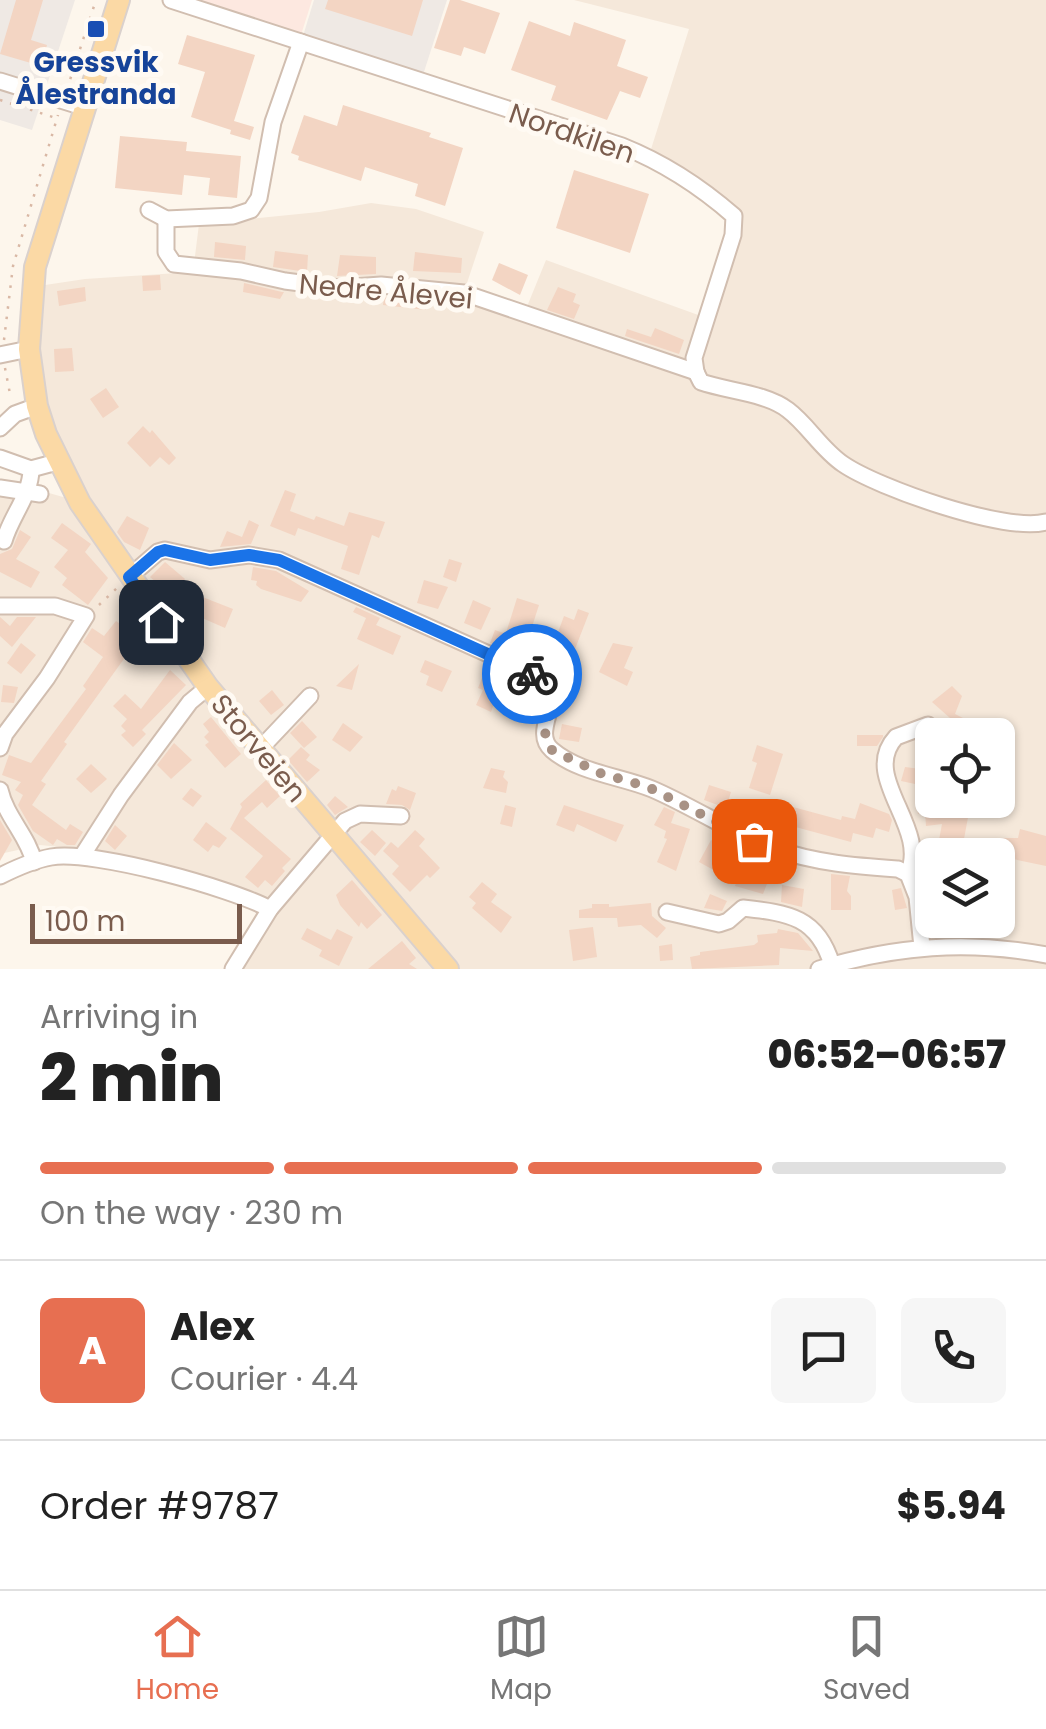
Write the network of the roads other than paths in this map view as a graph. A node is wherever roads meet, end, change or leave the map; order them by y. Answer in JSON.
{"nodes":[{"id":1,"x":119,"y":0,"type":"edge"},
{"id":2,"x":170,"y":0,"type":"edge"},
{"id":3,"x":301,"y":42,"type":"junction"},
{"id":4,"x":0,"y":81,"type":"edge"},
{"id":5,"x":83,"y":107,"type":"junction"},
{"id":6,"x":149,"y":210,"type":"dead end"},
{"id":7,"x":166,"y":219,"type":"junction"},
{"id":8,"x":29,"y":349,"type":"junction"},
{"id":9,"x":0,"y":355,"type":"edge"},
{"id":10,"x":696,"y":372,"type":"junction"},
{"id":11,"x":37,"y":406,"type":"junction"},
{"id":12,"x":0,"y":428,"type":"edge"},
{"id":13,"x":0,"y":458,"type":"edge"},
{"id":14,"x":57,"y":462,"type":"junction"},
{"id":15,"x":31,"y":469,"type":"junction"},
{"id":16,"x":0,"y":488,"type":"edge"},
{"id":17,"x":34,"y":492,"type":"junction"},
{"id":18,"x":1046,"y":522,"type":"edge"},
{"id":19,"x":4,"y":540,"type":"dead end"},
{"id":20,"x":126,"y":580,"type":"junction"},
{"id":21,"x":0,"y":606,"type":"edge"},
{"id":22,"x":208,"y":687,"type":"junction"},
{"id":23,"x":310,"y":696,"type":"dead end"},
{"id":24,"x":915,"y":729,"type":"edge"},
{"id":25,"x":2,"y":739,"type":"edge"},
{"id":26,"x":259,"y":750,"type":"junction"},
{"id":27,"x":0,"y":790,"type":"edge"},
{"id":28,"x":400,"y":816,"type":"dead end"},
{"id":29,"x":334,"y":836,"type":"junction"},
{"id":30,"x":82,"y":856,"type":"junction"},
{"id":31,"x":34,"y":862,"type":"junction"},
{"id":32,"x":908,"y":874,"type":"junction"},
{"id":33,"x":0,"y":876,"type":"edge"},
{"id":34,"x":270,"y":910,"type":"junction"},
{"id":35,"x":667,"y":912,"type":"dead end"},
{"id":36,"x":922,"y":947,"type":"junction"},
{"id":37,"x":1046,"y":955,"type":"edge"},
{"id":38,"x":825,"y":967,"type":"edge"},
{"id":39,"x":234,"y":969,"type":"edge"},
{"id":40,"x":448,"y":969,"type":"edge"}],
"edges":[{"from":1,"to":5,"type":"main road","name":"Storveien"},
{"from":2,"to":3,"type":"street","name":"Nordkilen"},
{"from":3,"to":7,"type":"street"},
{"from":3,"to":10,"type":"street","name":"Nordkilen"},
{"from":4,"to":5,"type":"street"},
{"from":5,"to":8,"type":"main road","name":"Storveien"},
{"from":6,"to":7,"type":"street"},
{"from":7,"to":10,"type":"street","name":"Nedre Ålevei"},
{"from":8,"to":9,"type":"street"},
{"from":8,"to":11,"type":"main road","name":"Storveien"},
{"from":10,"to":18,"type":"street"},
{"from":11,"to":12,"type":"street"},
{"from":11,"to":14,"type":"main road","name":"Storveien"},
{"from":13,"to":15,"type":"street"},
{"from":14,"to":15,"type":"street"},
{"from":14,"to":20,"type":"main road","name":"Storveien"},
{"from":15,"to":17,"type":"street"},
{"from":16,"to":17,"type":"street"},
{"from":17,"to":19,"type":"street"},
{"from":20,"to":22,"type":"main road","name":"Storveien"},
{"from":20,"to":32,"type":"street"},
{"from":21,"to":25,"type":"street"},
{"from":22,"to":26,"type":"main road","name":"Storveien"},
{"from":22,"to":30,"type":"street"},
{"from":23,"to":26,"type":"street"},
{"from":24,"to":32,"type":"street"},
{"from":26,"to":29,"type":"main road","name":"Storveien"},
{"from":27,"to":31,"type":"street"},
{"from":28,"to":29,"type":"street"},
{"from":29,"to":34,"type":"street"},
{"from":29,"to":40,"type":"main road","name":"Storveien"},
{"from":30,"to":31,"type":"street"},
{"from":30,"to":34,"type":"street"},
{"from":31,"to":33,"type":"street"},
{"from":32,"to":36,"type":"street"},
{"from":34,"to":39,"type":"street"},
{"from":35,"to":38,"type":"street"},
{"from":36,"to":37,"type":"street"},
{"from":36,"to":38,"type":"street"}]}
